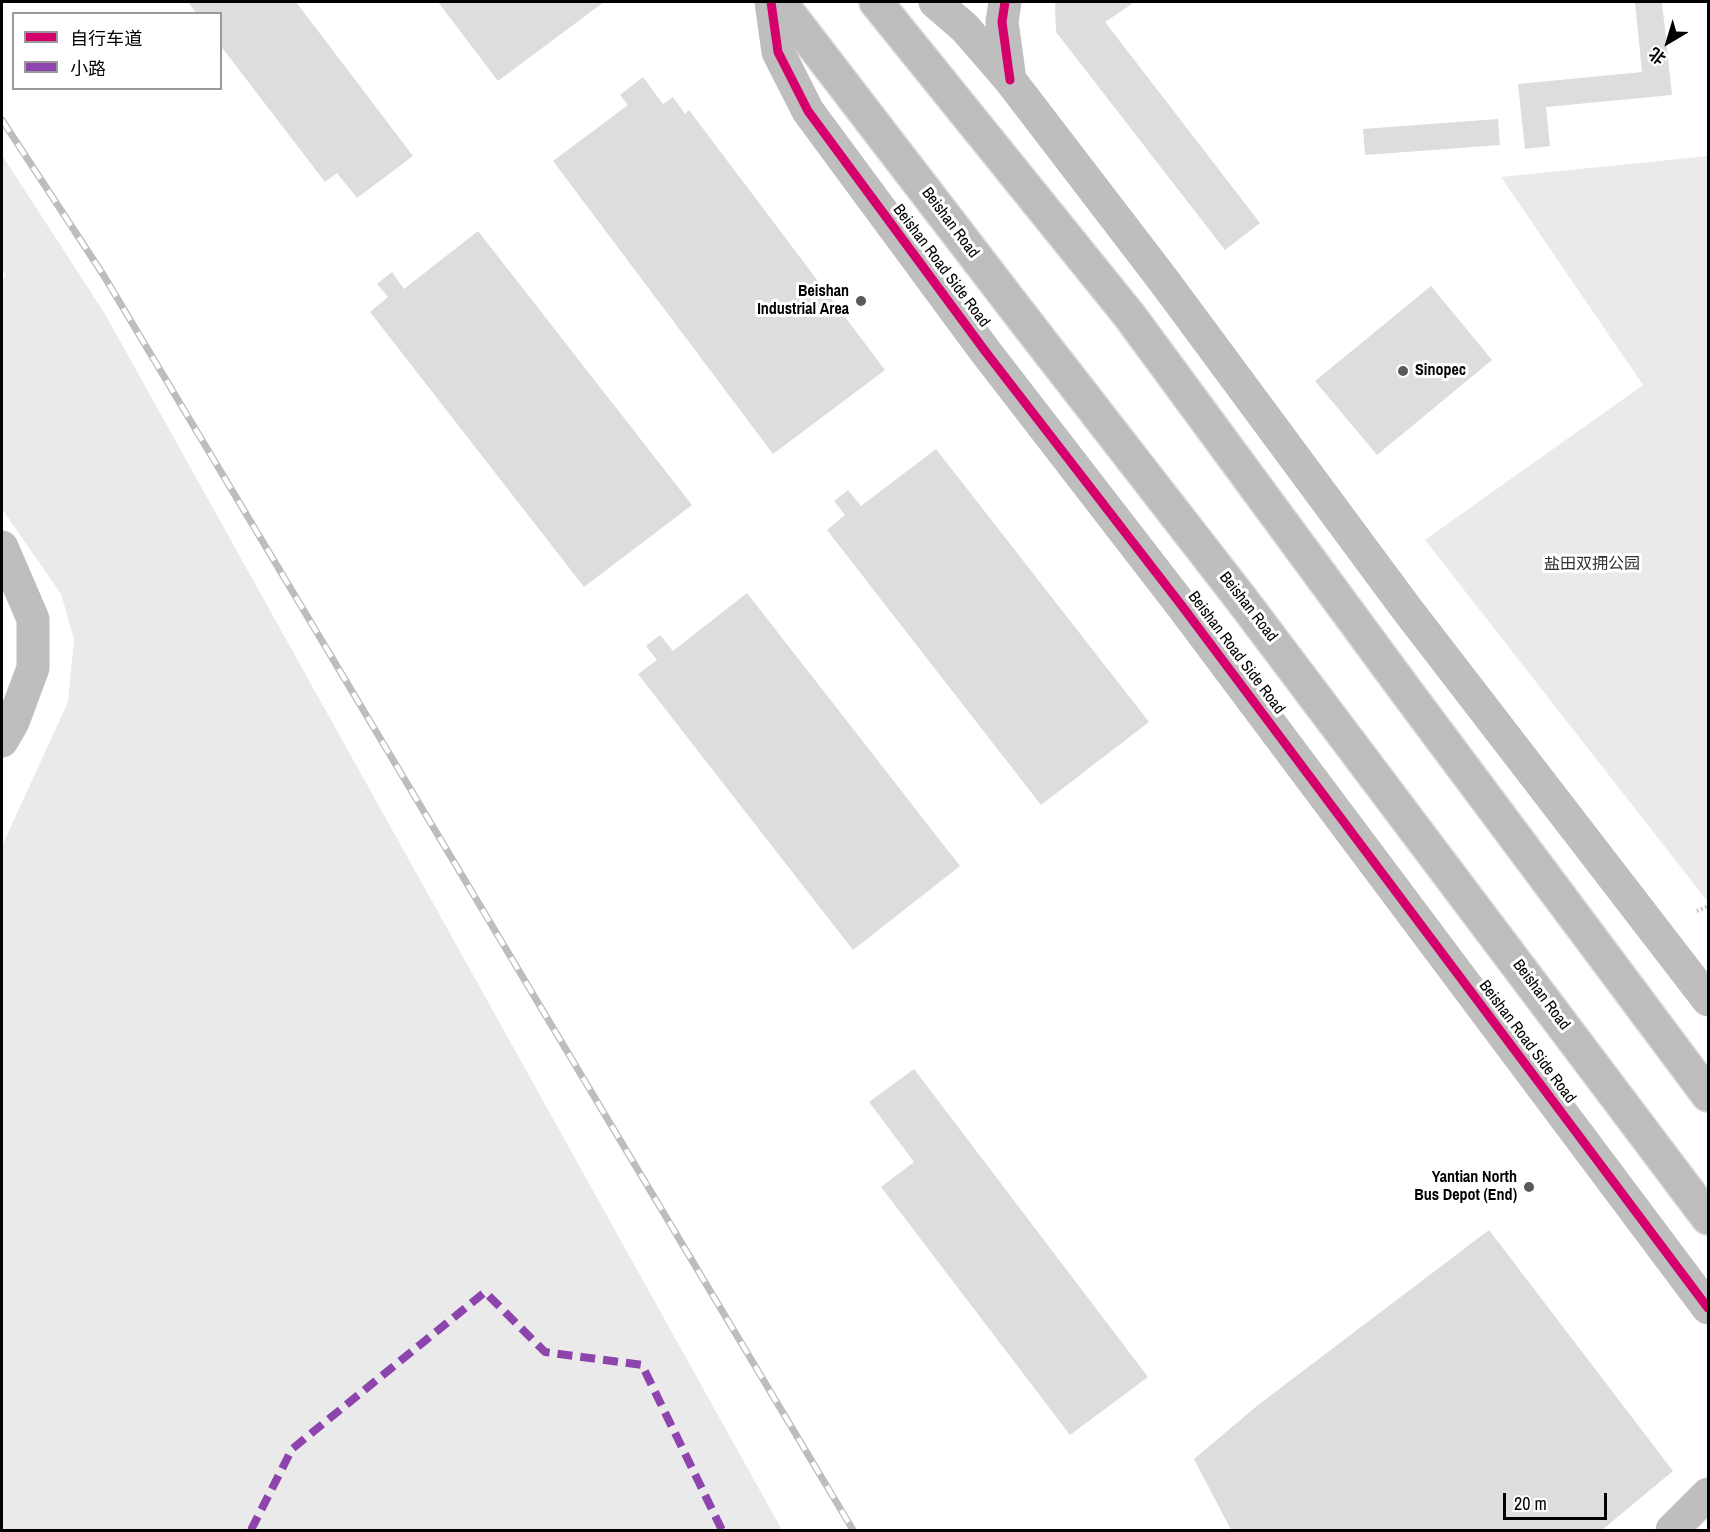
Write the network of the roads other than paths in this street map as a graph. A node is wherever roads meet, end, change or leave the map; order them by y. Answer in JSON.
{"nodes":[{"id":1,"x":771,"y":2,"type":"edge"},
{"id":2,"x":780,"y":2,"type":"edge"},
{"id":3,"x":876,"y":2,"type":"edge"},
{"id":4,"x":935,"y":2,"type":"edge"},
{"id":5,"x":1005,"y":2,"type":"edge"},
{"id":6,"x":1010,"y":80,"type":"junction"},
{"id":7,"x":2,"y":547,"type":"edge"},
{"id":8,"x":2,"y":741,"type":"edge"},
{"id":9,"x":1708,"y":1000,"type":"edge"},
{"id":10,"x":1708,"y":1095,"type":"edge"},
{"id":11,"x":1708,"y":1218,"type":"edge"},
{"id":12,"x":1708,"y":1308,"type":"edge"},
{"id":13,"x":1708,"y":1494,"type":"edge"},
{"id":14,"x":1672,"y":1530,"type":"edge"}],
"edges":[{"from":1,"to":12,"type":"street","name":"Beishan Road Side Road"},
{"from":2,"to":11,"type":"main road","name":"Beishan Road"},
{"from":3,"to":10,"type":"main road"},
{"from":4,"to":6,"type":"street"},
{"from":5,"to":6,"type":"street"},
{"from":6,"to":9,"type":"street"},
{"from":7,"to":8,"type":"street"},
{"from":13,"to":14,"type":"street"}]}
